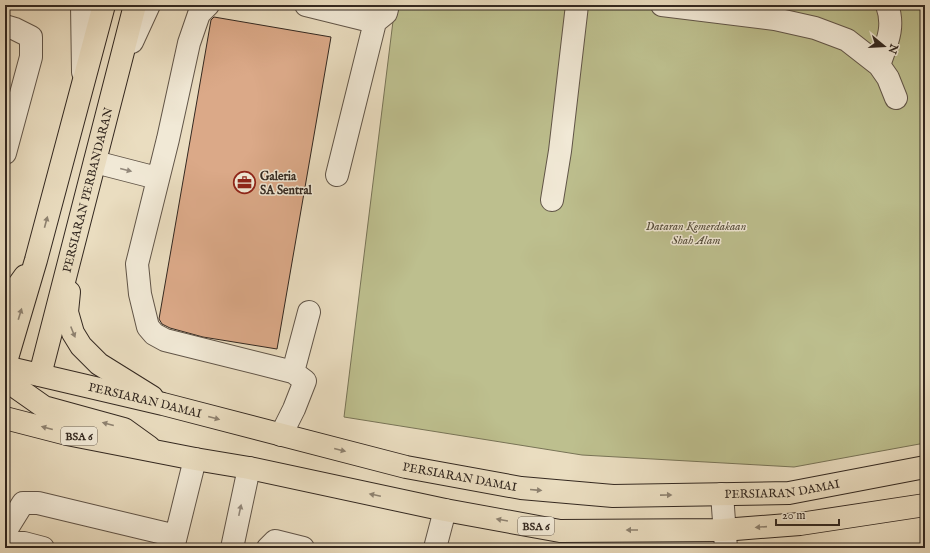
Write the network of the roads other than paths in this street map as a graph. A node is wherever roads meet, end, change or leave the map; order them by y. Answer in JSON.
{"nodes":[{"id":1,"x":82,"y":5,"type":"edge"},
{"id":2,"x":104,"y":5,"type":"edge"},
{"id":3,"x":135,"y":5,"type":"edge"},
{"id":4,"x":149,"y":5,"type":"edge"},
{"id":5,"x":208,"y":5,"type":"edge"},
{"id":6,"x":306,"y":5,"type":"edge"},
{"id":7,"x":388,"y":5,"type":"edge"},
{"id":8,"x":577,"y":5,"type":"edge"},
{"id":9,"x":662,"y":5,"type":"edge"},
{"id":10,"x":887,"y":5,"type":"edge"},
{"id":11,"x":778,"y":12,"type":"edge"},
{"id":12,"x":375,"y":22,"type":"junction"},
{"id":13,"x":5,"y":26,"type":"edge"},
{"id":14,"x":879,"y":65,"type":"junction"},
{"id":15,"x":83,"y":83,"type":"junction"},
{"id":16,"x":112,"y":89,"type":"junction"},
{"id":17,"x":896,"y":98,"type":"dead end"},
{"id":18,"x":5,"y":154,"type":"edge"},
{"id":19,"x":95,"y":162,"type":"junction"},
{"id":20,"x":337,"y":175,"type":"dead end"},
{"id":21,"x":157,"y":178,"type":"junction"},
{"id":22,"x":552,"y":200,"type":"dead end"},
{"id":23,"x":76,"y":238,"type":"junction"},
{"id":24,"x":36,"y":260,"type":"junction"},
{"id":25,"x":5,"y":304,"type":"edge"},
{"id":26,"x":309,"y":312,"type":"dead end"},
{"id":27,"x":5,"y":367,"type":"edge"},
{"id":28,"x":293,"y":372,"type":"junction"},
{"id":29,"x":40,"y":375,"type":"junction"},
{"id":30,"x":11,"y":391,"type":"edge"},
{"id":31,"x":163,"y":404,"type":"junction"},
{"id":32,"x":5,"y":418,"type":"edge"},
{"id":33,"x":281,"y":435,"type":"junction"},
{"id":34,"x":153,"y":450,"type":"junction"},
{"id":35,"x":195,"y":459,"type":"junction"},
{"id":36,"x":925,"y":467,"type":"edge"},
{"id":37,"x":249,"y":468,"type":"junction"},
{"id":38,"x":722,"y":494,"type":"junction"},
{"id":39,"x":925,"y":506,"type":"edge"},
{"id":40,"x":445,"y":510,"type":"junction"},
{"id":41,"x":5,"y":532,"type":"edge"},
{"id":42,"x":724,"y":539,"type":"edge"},
{"id":43,"x":5,"y":542,"type":"edge"},
{"id":44,"x":174,"y":542,"type":"edge"},
{"id":45,"x":43,"y":548,"type":"edge"},
{"id":46,"x":232,"y":548,"type":"edge"},
{"id":47,"x":268,"y":548,"type":"edge"},
{"id":48,"x":303,"y":548,"type":"edge"},
{"id":49,"x":435,"y":548,"type":"edge"}],
"edges":[{"from":1,"to":15,"type":"street"},
{"from":2,"to":15,"type":"main road"},
{"from":3,"to":16,"type":"main road","name":"PERSIARAN PERBANDARAN"},
{"from":4,"to":16,"type":"street"},
{"from":5,"to":21,"type":"street"},
{"from":6,"to":12,"type":"street"},
{"from":7,"to":12,"type":"street"},
{"from":8,"to":22,"type":"street"},
{"from":9,"to":11,"type":"street"},
{"from":10,"to":14,"type":"street"},
{"from":11,"to":14,"type":"street"},
{"from":12,"to":20,"type":"street"},
{"from":13,"to":18,"type":"street"},
{"from":14,"to":17,"type":"street"},
{"from":24,"to":15,"type":"main road","one_way":true},
{"from":16,"to":19,"type":"main road","name":"PERSIARAN PERBANDARAN"},
{"from":19,"to":21,"type":"street","one_way":true},
{"from":19,"to":23,"type":"main road","name":"PERSIARAN PERBANDARAN"},
{"from":21,"to":28,"type":"street"},
{"from":23,"to":29,"type":"main road","name":"PERSIARAN PERBANDARAN"},
{"from":23,"to":31,"type":"main road","one_way":true},
{"from":24,"to":25,"type":"main road"},
{"from":27,"to":24,"type":"main road","one_way":true},
{"from":26,"to":28,"type":"street"},
{"from":27,"to":29,"type":"main road","name":"PERSIARAN DAMAI"},
{"from":27,"to":30,"type":"main road"},
{"from":28,"to":33,"type":"street"},
{"from":29,"to":30,"type":"main road"},
{"from":29,"to":31,"type":"main road","name":"PERSIARAN DAMAI"},
{"from":34,"to":30,"type":"main road","one_way":true},
{"from":31,"to":33,"type":"main road","name":"PERSIARAN DAMAI","one_way":true},
{"from":34,"to":32,"type":"main road","number":"BSA 6","one_way":true},
{"from":33,"to":38,"type":"main road","name":"PERSIARAN DAMAI","one_way":true},
{"from":34,"to":35,"type":"main road","number":"BSA 6"},
{"from":35,"to":37,"type":"main road","number":"BSA 6"},
{"from":35,"to":44,"type":"street"},
{"from":36,"to":38,"type":"main road","name":"PERSIARAN DAMAI"},
{"from":40,"to":37,"type":"main road","number":"BSA 6","one_way":true},
{"from":46,"to":37,"type":"street","one_way":true},
{"from":38,"to":42,"type":"street"},
{"from":39,"to":42,"type":"main road","number":"BSA 6","one_way":true},
{"from":42,"to":40,"type":"main road","number":"BSA 6","one_way":true},
{"from":40,"to":49,"type":"street"},
{"from":41,"to":44,"type":"street"},
{"from":43,"to":45,"type":"street"},
{"from":47,"to":48,"type":"street"}]}
